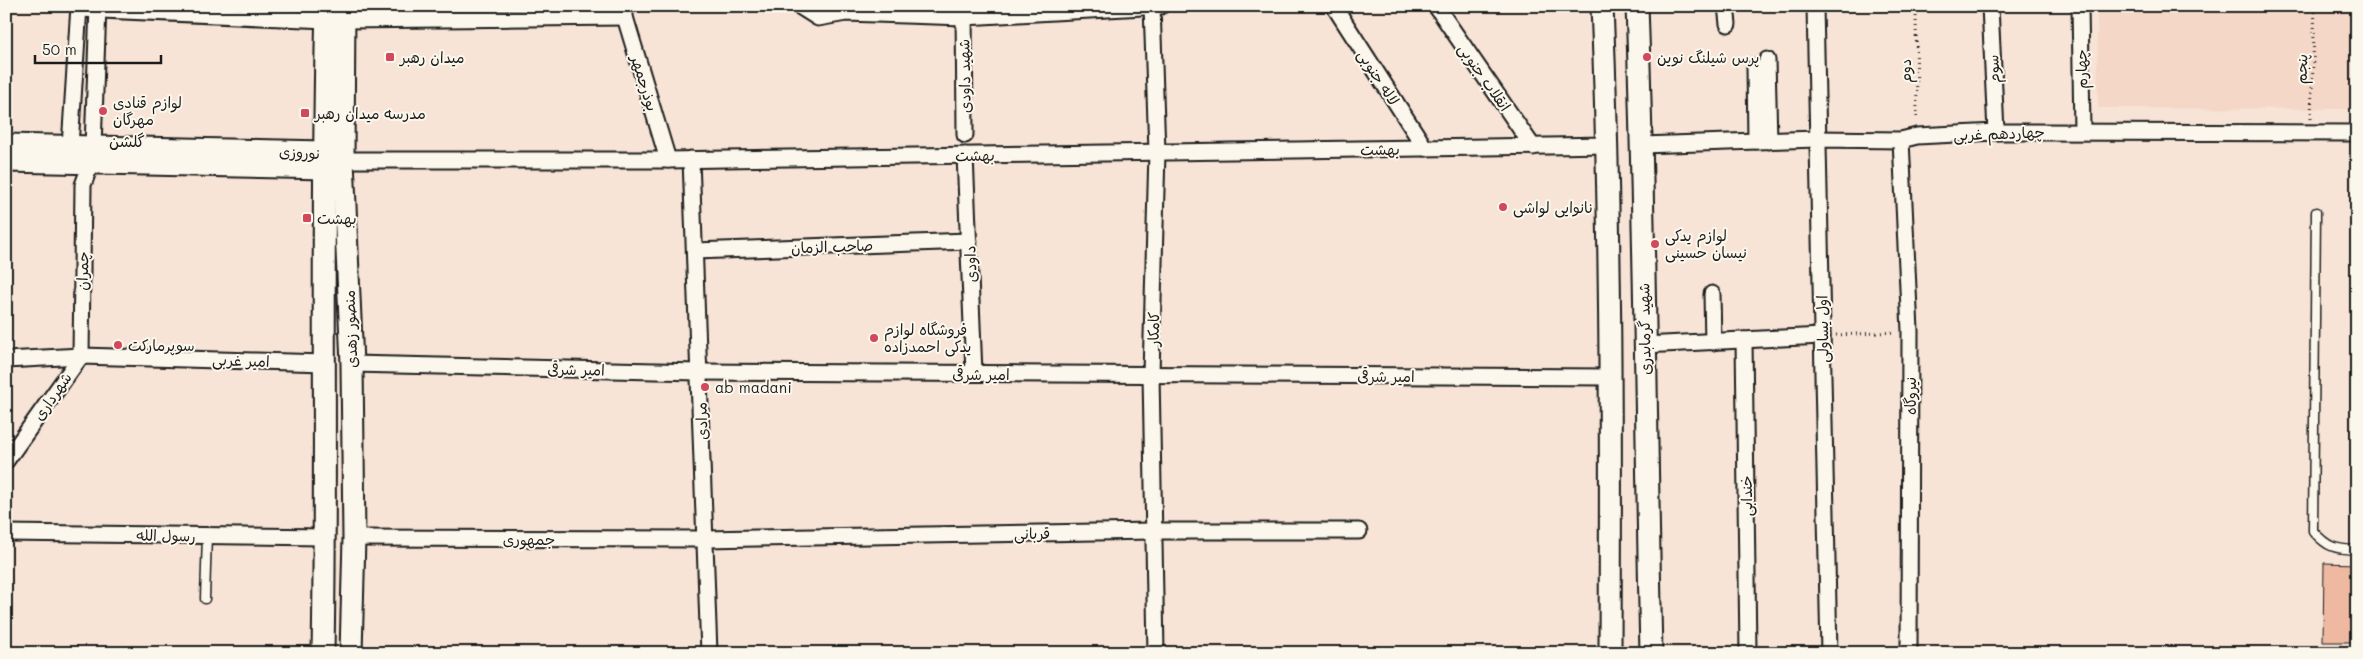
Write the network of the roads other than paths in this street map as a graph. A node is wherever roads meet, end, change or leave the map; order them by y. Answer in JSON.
{"nodes":[{"id":1,"x":799,"y":6,"type":"edge"},
{"id":2,"x":1334,"y":6,"type":"edge"},
{"id":3,"x":1436,"y":6,"type":"edge"},
{"id":4,"x":1602,"y":6,"type":"edge"},
{"id":5,"x":1637,"y":6,"type":"edge"},
{"id":6,"x":1726,"y":6,"type":"edge"},
{"id":7,"x":1815,"y":6,"type":"edge"},
{"id":8,"x":1990,"y":6,"type":"edge"},
{"id":9,"x":2080,"y":6,"type":"edge"},
{"id":10,"x":1156,"y":7,"type":"edge"},
{"id":11,"x":79,"y":8,"type":"edge"},
{"id":12,"x":98,"y":8,"type":"edge"},
{"id":13,"x":625,"y":12,"type":"edge"},
{"id":14,"x":964,"y":12,"type":"edge"},
{"id":15,"x":335,"y":13,"type":"edge"},
{"id":16,"x":1728,"y":24,"type":"dead end"},
{"id":17,"x":1761,"y":63,"type":"dead end"},
{"id":18,"x":2082,"y":131,"type":"junction"},
{"id":19,"x":1996,"y":132,"type":"junction"},
{"id":20,"x":2357,"y":133,"type":"edge"},
{"id":21,"x":965,"y":135,"type":"dead end"},
{"id":22,"x":1817,"y":139,"type":"junction"},
{"id":23,"x":1901,"y":140,"type":"junction"},
{"id":24,"x":1763,"y":141,"type":"junction"},
{"id":25,"x":6,"y":145,"type":"edge"},
{"id":26,"x":1608,"y":145,"type":"junction"},
{"id":27,"x":1642,"y":145,"type":"junction"},
{"id":28,"x":1533,"y":146,"type":"junction"},
{"id":29,"x":1425,"y":148,"type":"junction"},
{"id":30,"x":1157,"y":152,"type":"junction"},
{"id":31,"x":81,"y":155,"type":"junction"},
{"id":32,"x":965,"y":155,"type":"junction"},
{"id":33,"x":691,"y":159,"type":"junction"},
{"id":34,"x":331,"y":160,"type":"junction"},
{"id":35,"x":668,"y":160,"type":"junction"},
{"id":36,"x":6,"y":161,"type":"edge"},
{"id":37,"x":2316,"y":212,"type":"dead end"},
{"id":38,"x":969,"y":241,"type":"junction"},
{"id":39,"x":695,"y":251,"type":"junction"},
{"id":40,"x":1712,"y":294,"type":"dead end"},
{"id":41,"x":1822,"y":336,"type":"junction"},
{"id":42,"x":1744,"y":340,"type":"junction"},
{"id":43,"x":1713,"y":342,"type":"junction"},
{"id":44,"x":1644,"y":345,"type":"junction"},
{"id":45,"x":81,"y":356,"type":"junction"},
{"id":46,"x":6,"y":360,"type":"edge"},
{"id":47,"x":325,"y":363,"type":"junction"},
{"id":48,"x":352,"y":364,"type":"junction"},
{"id":49,"x":699,"y":372,"type":"junction"},
{"id":50,"x":974,"y":374,"type":"junction"},
{"id":51,"x":1152,"y":374,"type":"junction"},
{"id":52,"x":1611,"y":377,"type":"junction"},
{"id":53,"x":6,"y":461,"type":"edge"},
{"id":54,"x":1153,"y":531,"type":"junction"},
{"id":55,"x":1359,"y":531,"type":"dead end"},
{"id":56,"x":6,"y":533,"type":"edge"},
{"id":57,"x":207,"y":535,"type":"junction"},
{"id":58,"x":325,"y":537,"type":"junction"},
{"id":59,"x":354,"y":538,"type":"junction"},
{"id":60,"x":705,"y":539,"type":"junction"},
{"id":61,"x":2357,"y":550,"type":"edge"},
{"id":62,"x":204,"y":599,"type":"dead end"},
{"id":63,"x":323,"y":653,"type":"edge"},
{"id":64,"x":352,"y":653,"type":"edge"},
{"id":65,"x":709,"y":653,"type":"edge"},
{"id":66,"x":1156,"y":653,"type":"edge"},
{"id":67,"x":1610,"y":653,"type":"edge"},
{"id":68,"x":1651,"y":653,"type":"edge"},
{"id":69,"x":1748,"y":653,"type":"edge"},
{"id":70,"x":1829,"y":653,"type":"edge"},
{"id":71,"x":1909,"y":653,"type":"edge"}],
"edges":[{"from":1,"to":14,"type":"street"},
{"from":2,"to":29,"type":"street","name":"لاله جنوبی"},
{"from":3,"to":28,"type":"street","name":"انقلاب جنوبی"},
{"from":4,"to":26,"type":"main road"},
{"from":5,"to":27,"type":"main road","name":"شهید گرمابدری"},
{"from":6,"to":16,"type":"street"},
{"from":7,"to":22,"type":"street","name":"اول یساولی"},
{"from":8,"to":19,"type":"street","name":"سوم"},
{"from":9,"to":18,"type":"street","name":"چهارم"},
{"from":10,"to":14,"type":"street"},
{"from":10,"to":30,"type":"street","name":"کامکار"},
{"from":11,"to":12,"type":"street"},
{"from":11,"to":31,"type":"street"},
{"from":12,"to":15,"type":"street"},
{"from":12,"to":31,"type":"street","name":"چمران"},
{"from":13,"to":15,"type":"street"},
{"from":13,"to":35,"type":"street","name":"بوذرجمهر"},
{"from":14,"to":21,"type":"street","name":"شهید داودی"},
{"from":15,"to":34,"type":"main road","name":"منصور زهدی"},
{"from":17,"to":24,"type":"street"},
{"from":18,"to":19,"type":"street","name":"چهاردهم غربی"},
{"from":18,"to":20,"type":"street","name":"چهاردهم غربی"},
{"from":19,"to":23,"type":"street","name":"چهاردهم غربی"},
{"from":22,"to":23,"type":"street","name":"چهاردهم غربی"},
{"from":22,"to":24,"type":"street","name":"چهاردهم غربی"},
{"from":22,"to":41,"type":"street","name":"اول یساولی"},
{"from":23,"to":71,"type":"street","name":"نیروگاه"},
{"from":24,"to":27,"type":"street","name":"چهاردهم غربی"},
{"from":25,"to":31,"type":"main road","name":"نوروزی"},
{"from":26,"to":27,"type":"main road"},
{"from":26,"to":28,"type":"street","name":"بهشت"},
{"from":26,"to":52,"type":"main road"},
{"from":27,"to":44,"type":"main road","name":"شهید گرمابدری"},
{"from":28,"to":29,"type":"street","name":"بهشت"},
{"from":29,"to":30,"type":"street","name":"بهشت"},
{"from":30,"to":32,"type":"street","name":"بهشت"},
{"from":30,"to":51,"type":"street","name":"کامکار"},
{"from":31,"to":34,"type":"main road","name":"نوروزی"},
{"from":31,"to":36,"type":"main road","name":"نوروزی"},
{"from":31,"to":45,"type":"street","name":"چمران"},
{"from":32,"to":33,"type":"street","name":"بهشت"},
{"from":32,"to":38,"type":"street","name":"داودی"},
{"from":33,"to":35,"type":"street","name":"بهشت"},
{"from":33,"to":39,"type":"street","name":"مرادی"},
{"from":34,"to":35,"type":"street","name":"بهشت"},
{"from":34,"to":47,"type":"main road","name":"منصور زهدی"},
{"from":34,"to":48,"type":"main road","name":"منصور زهدی"},
{"from":37,"to":61,"type":"lane"},
{"from":38,"to":39,"type":"street","name":"صاحب الزمان"},
{"from":38,"to":50,"type":"street","name":"داودی"},
{"from":39,"to":49,"type":"street","name":"مرادی"},
{"from":40,"to":43,"type":"street"},
{"from":41,"to":42,"type":"street"},
{"from":41,"to":70,"type":"street","name":"اول یساولی"},
{"from":42,"to":43,"type":"street"},
{"from":42,"to":69,"type":"street","name":"خندابی"},
{"from":43,"to":44,"type":"street"},
{"from":44,"to":68,"type":"main road","name":"شهید گرمابدری"},
{"from":45,"to":46,"type":"street","name":"امیر غربی"},
{"from":45,"to":47,"type":"street","name":"امیر غربی"},
{"from":45,"to":53,"type":"street","name":"شهرداری"},
{"from":47,"to":48,"type":"main road"},
{"from":47,"to":58,"type":"main road","name":"منصور زهدی"},
{"from":48,"to":49,"type":"street","name":"امیر شرقی"},
{"from":48,"to":59,"type":"main road","name":"منصور زهدی"},
{"from":49,"to":50,"type":"street","name":"امیر شرقی"},
{"from":49,"to":60,"type":"street","name":"مرادی"},
{"from":50,"to":51,"type":"street","name":"امیر شرقی"},
{"from":51,"to":52,"type":"street","name":"امیر شرقی"},
{"from":51,"to":54,"type":"street","name":"کامکار"},
{"from":52,"to":67,"type":"main road"},
{"from":54,"to":55,"type":"street","name":"قربانی"},
{"from":54,"to":60,"type":"street","name":"قربانی"},
{"from":54,"to":66,"type":"street","name":"کامکار"},
{"from":56,"to":57,"type":"street","name":"رسول الله"},
{"from":57,"to":58,"type":"street","name":"رسول الله"},
{"from":57,"to":62,"type":"lane"},
{"from":58,"to":63,"type":"main road","name":"منصور زهدی"},
{"from":59,"to":60,"type":"street","name":"جمهوری"},
{"from":59,"to":64,"type":"main road","name":"منصور زهدی"},
{"from":60,"to":65,"type":"street","name":"مرادی"}]}
